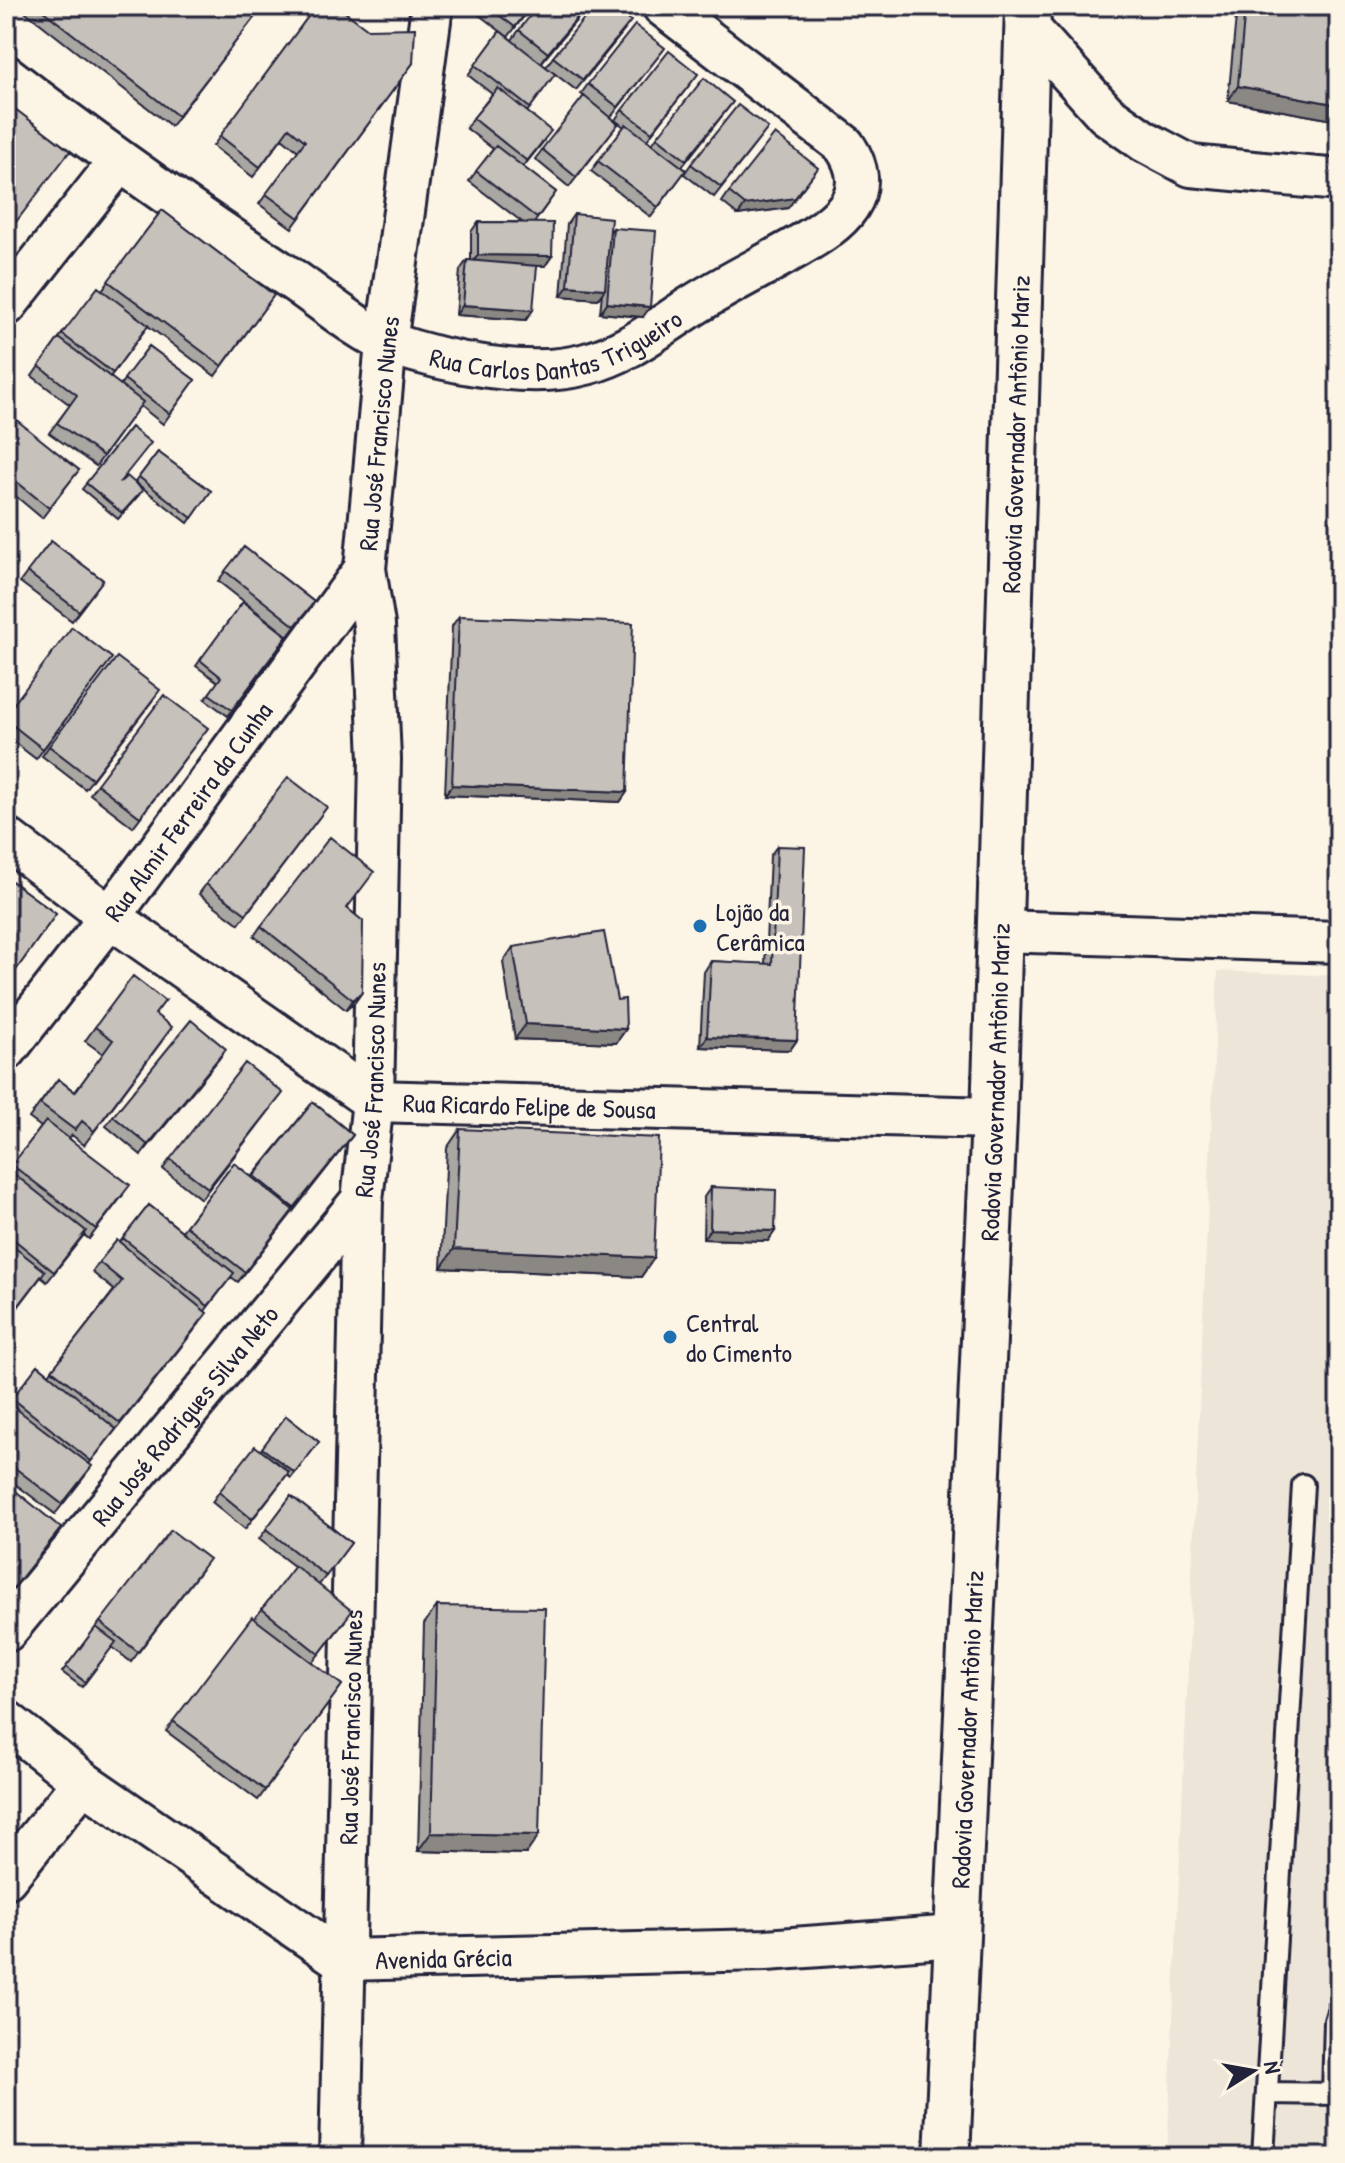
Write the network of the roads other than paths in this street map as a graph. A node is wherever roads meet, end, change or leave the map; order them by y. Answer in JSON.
{"nodes":[{"id":1,"x":432,"y":6,"type":"edge"},
{"id":2,"x":663,"y":6,"type":"edge"},
{"id":3,"x":1028,"y":16,"type":"edge"},
{"id":4,"x":6,"y":76,"type":"edge"},
{"id":5,"x":118,"y":163,"type":"junction"},
{"id":6,"x":1339,"y":180,"type":"edge"},
{"id":7,"x":6,"y":305,"type":"edge"},
{"id":8,"x":386,"y":343,"type":"junction"},
{"id":9,"x":365,"y":569,"type":"junction"},
{"id":10,"x":6,"y":838,"type":"edge"},
{"id":11,"x":110,"y":917,"type":"junction"},
{"id":12,"x":998,"y":931,"type":"junction"},
{"id":13,"x":1339,"y":942,"type":"edge"},
{"id":14,"x":6,"y":1050,"type":"edge"},
{"id":15,"x":373,"y":1101,"type":"junction"},
{"id":16,"x":994,"y":1118,"type":"junction"},
{"id":17,"x":362,"y":1200,"type":"junction"},
{"id":18,"x":1303,"y":1485,"type":"dead end"},
{"id":19,"x":6,"y":1631,"type":"edge"},
{"id":20,"x":6,"y":1721,"type":"edge"},
{"id":21,"x":83,"y":1782,"type":"junction"},
{"id":22,"x":6,"y":1878,"type":"edge"},
{"id":23,"x":956,"y":1936,"type":"junction"},
{"id":24,"x":342,"y":1960,"type":"junction"},
{"id":25,"x":1339,"y":2008,"type":"edge"},
{"id":26,"x":1267,"y":2093,"type":"junction"},
{"id":27,"x":1336,"y":2094,"type":"edge"},
{"id":28,"x":340,"y":2157,"type":"edge"},
{"id":29,"x":947,"y":2157,"type":"edge"},
{"id":30,"x":1263,"y":2157,"type":"edge"}],
"edges":[{"from":1,"to":8,"type":"street","name":"Rua José Francisco Nunes"},
{"from":2,"to":8,"type":"street","name":"Rua Carlos Dantas Trigueiro"},
{"from":3,"to":6,"type":"street"},
{"from":3,"to":12,"type":"highway","name":"Rodovia Governador Antônio Mariz"},
{"from":4,"to":5,"type":"street","name":"Rua Carlos Dantas Trigueiro"},
{"from":5,"to":7,"type":"street"},
{"from":5,"to":8,"type":"street","name":"Rua Carlos Dantas Trigueiro"},
{"from":8,"to":9,"type":"street","name":"Rua José Francisco Nunes"},
{"from":9,"to":11,"type":"street","name":"Rua Almir Ferreira da Cunha"},
{"from":9,"to":15,"type":"street","name":"Rua José Francisco Nunes"},
{"from":10,"to":11,"type":"street","name":"Rua Ricardo Felipe de Sousa"},
{"from":11,"to":14,"type":"street","name":"Rua Almir Ferreira da Cunha"},
{"from":11,"to":15,"type":"street","name":"Rua Ricardo Felipe de Sousa"},
{"from":12,"to":13,"type":"street"},
{"from":12,"to":16,"type":"highway","name":"Rodovia Governador Antônio Mariz"},
{"from":15,"to":16,"type":"street","name":"Rua Ricardo Felipe de Sousa"},
{"from":15,"to":17,"type":"street","name":"Rua José Francisco Nunes"},
{"from":16,"to":23,"type":"highway","name":"Rodovia Governador Antônio Mariz"},
{"from":17,"to":19,"type":"street","name":"Rua José Rodrigues Silva Neto"},
{"from":17,"to":24,"type":"street","name":"Rua José Francisco Nunes"},
{"from":18,"to":26,"type":"lane"},
{"from":20,"to":21,"type":"street","name":"Avenida Grécia"},
{"from":21,"to":22,"type":"street"},
{"from":21,"to":24,"type":"street","name":"Avenida Grécia"},
{"from":23,"to":24,"type":"street","name":"Avenida Grécia"},
{"from":23,"to":29,"type":"highway","name":"Rodovia Governador Antônio Mariz"},
{"from":24,"to":28,"type":"street","name":"Rua José Francisco Nunes"},
{"from":25,"to":27,"type":"lane"},
{"from":26,"to":27,"type":"lane"},
{"from":26,"to":30,"type":"lane"}]}
